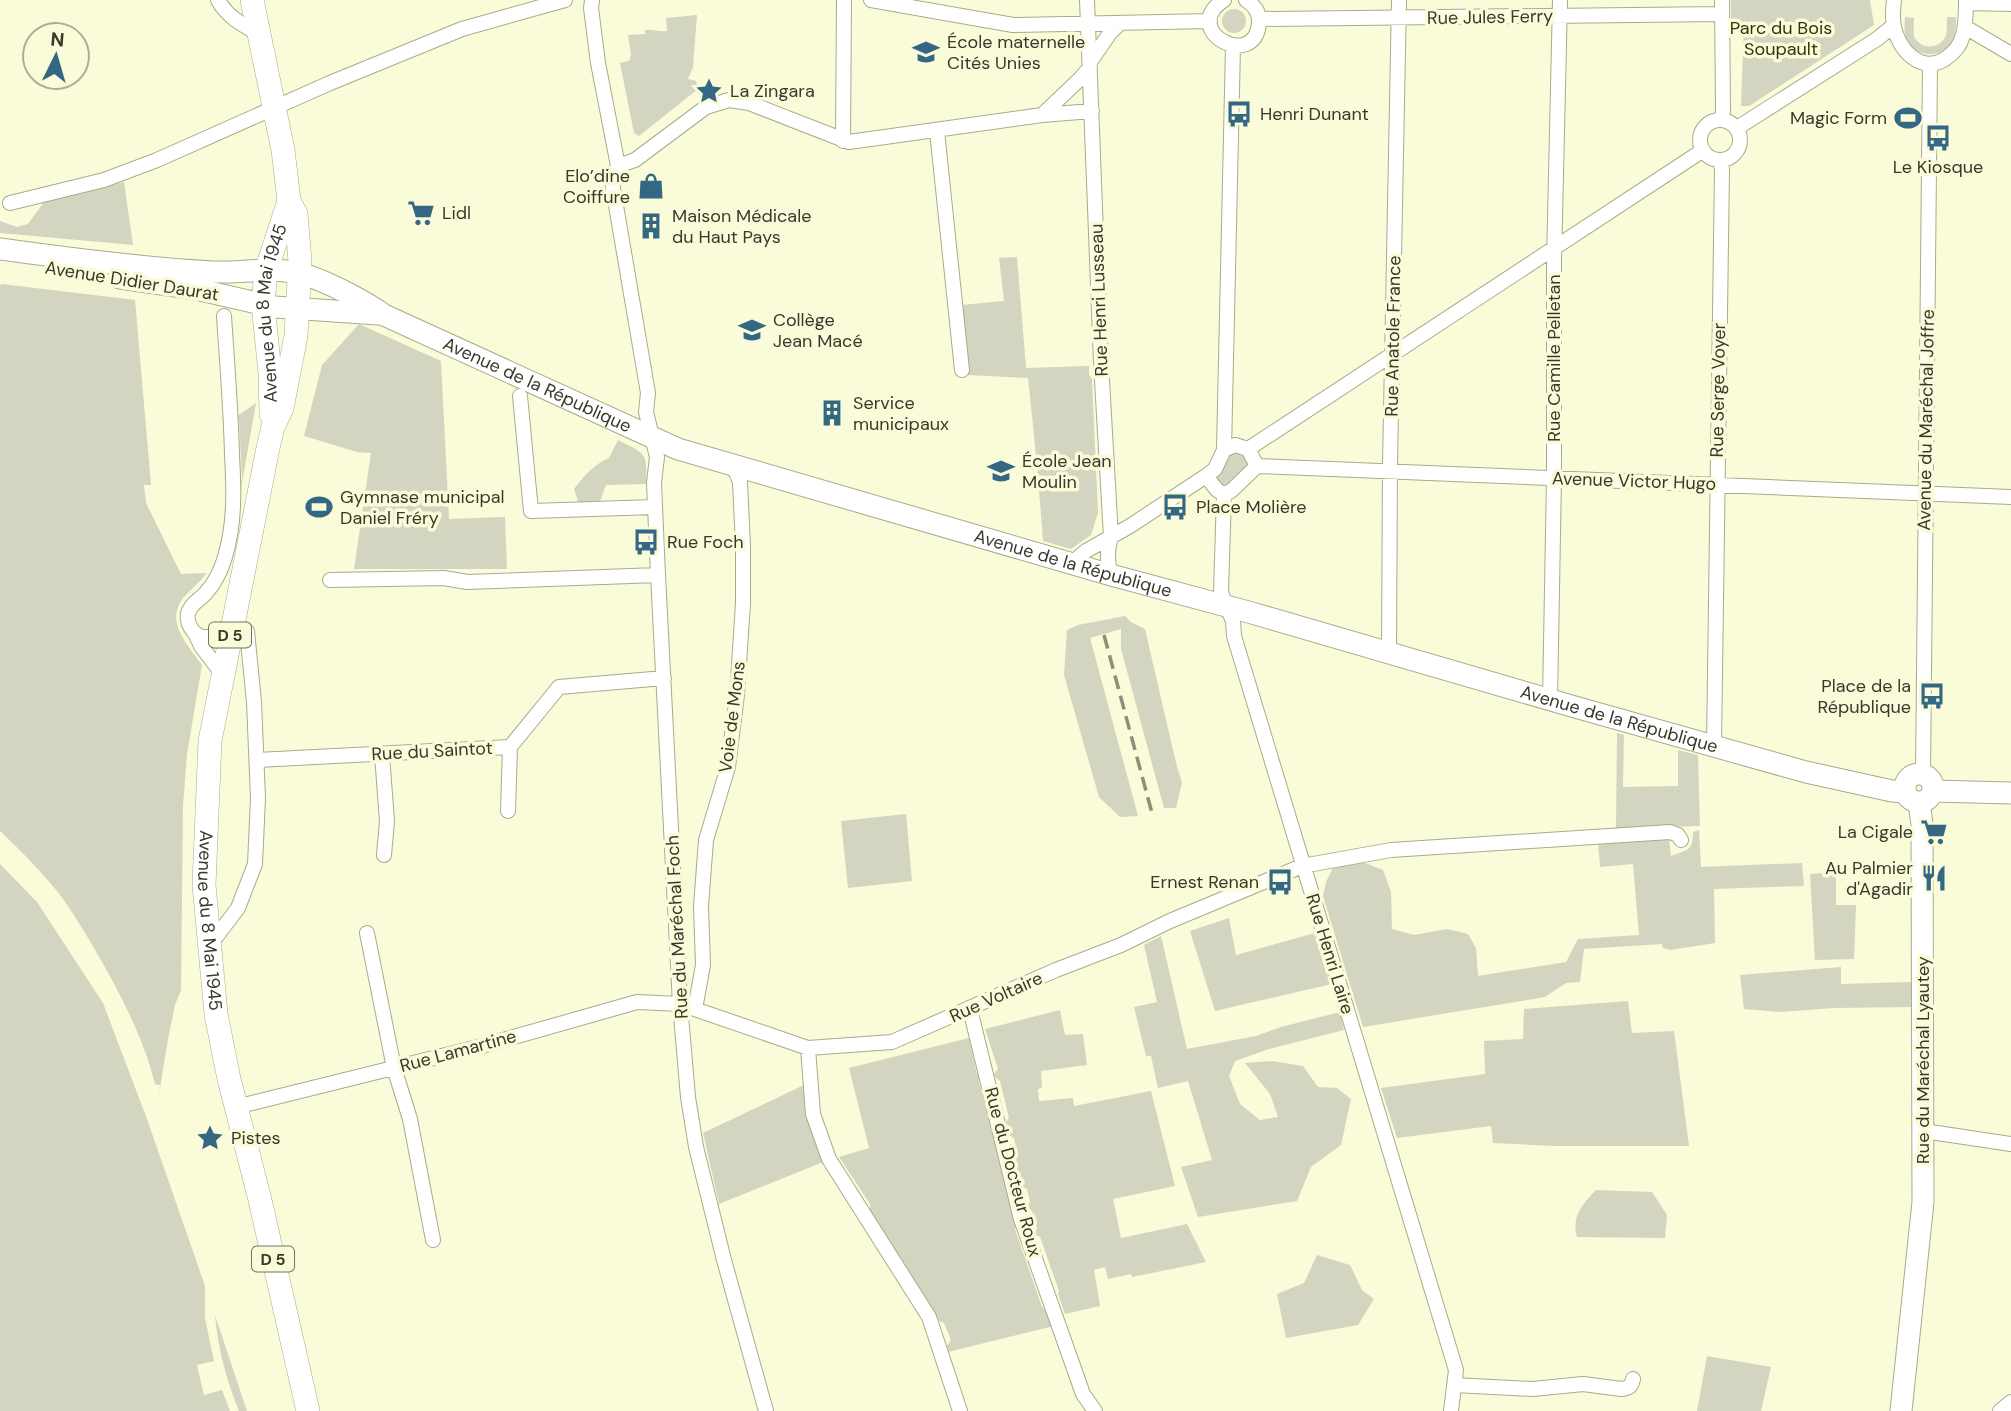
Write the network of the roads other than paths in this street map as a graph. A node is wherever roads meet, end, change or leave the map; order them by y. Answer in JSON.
{"nodes":[{"id":1,"x":218,"y":0,"type":"edge"},
{"id":2,"x":252,"y":0,"type":"edge"},
{"id":3,"x":565,"y":0,"type":"edge"},
{"id":4,"x":592,"y":0,"type":"edge"},
{"id":5,"x":844,"y":0,"type":"edge"},
{"id":6,"x":871,"y":0,"type":"edge"},
{"id":7,"x":1087,"y":0,"type":"edge"},
{"id":8,"x":1224,"y":0,"type":"edge"},
{"id":9,"x":1246,"y":0,"type":"edge"},
{"id":10,"x":1399,"y":0,"type":"edge"},
{"id":11,"x":1560,"y":0,"type":"edge"},
{"id":12,"x":1894,"y":0,"type":"edge"},
{"id":13,"x":1966,"y":2,"type":"edge"},
{"id":14,"x":2011,"y":4,"type":"edge"},
{"id":15,"x":1722,"y":7,"type":"edge"},
{"id":16,"x":1560,"y":17,"type":"junction"},
{"id":17,"x":1398,"y":18,"type":"junction"},
{"id":18,"x":1259,"y":19,"type":"junction"},
{"id":19,"x":1210,"y":21,"type":"junction"},
{"id":20,"x":1120,"y":23,"type":"junction"},
{"id":21,"x":1087,"y":24,"type":"junction"},
{"id":22,"x":1894,"y":26,"type":"junction"},
{"id":23,"x":1965,"y":27,"type":"junction"},
{"id":24,"x":259,"y":34,"type":"junction"},
{"id":25,"x":1233,"y":46,"type":"junction"},
{"id":26,"x":2011,"y":54,"type":"edge"},
{"id":27,"x":1090,"y":64,"type":"junction"},
{"id":28,"x":1930,"y":65,"type":"junction"},
{"id":29,"x":273,"y":107,"type":"junction"},
{"id":30,"x":1092,"y":111,"type":"junction"},
{"id":31,"x":1042,"y":115,"type":"junction"},
{"id":32,"x":1722,"y":119,"type":"junction"},
{"id":33,"x":1737,"y":128,"type":"junction"},
{"id":34,"x":937,"y":131,"type":"junction"},
{"id":35,"x":843,"y":141,"type":"junction"},
{"id":36,"x":1702,"y":151,"type":"junction"},
{"id":37,"x":1720,"y":160,"type":"junction"},
{"id":38,"x":618,"y":166,"type":"junction"},
{"id":39,"x":289,"y":201,"type":"junction"},
{"id":40,"x":10,"y":203,"type":"dead end"},
{"id":41,"x":1554,"y":247,"type":"junction"},
{"id":42,"x":0,"y":249,"type":"edge"},
{"id":43,"x":0,"y":261,"type":"edge"},
{"id":44,"x":265,"y":271,"type":"junction"},
{"id":45,"x":300,"y":273,"type":"junction"},
{"id":46,"x":264,"y":304,"type":"junction"},
{"id":47,"x":298,"y":308,"type":"junction"},
{"id":48,"x":384,"y":315,"type":"junction"},
{"id":49,"x":224,"y":316,"type":"dead end"},
{"id":50,"x":1393,"y":354,"type":"junction"},
{"id":51,"x":961,"y":370,"type":"dead end"},
{"id":52,"x":520,"y":396,"type":"dead end"},
{"id":53,"x":273,"y":426,"type":"junction"},
{"id":54,"x":650,"y":435,"type":"junction"},
{"id":55,"x":1248,"y":449,"type":"junction"},
{"id":56,"x":1224,"y":450,"type":"junction"},
{"id":57,"x":733,"y":465,"type":"junction"},
{"id":58,"x":1257,"y":466,"type":"junction"},
{"id":59,"x":1390,"y":471,"type":"junction"},
{"id":60,"x":1206,"y":476,"type":"junction"},
{"id":61,"x":1554,"y":478,"type":"junction"},
{"id":62,"x":1717,"y":484,"type":"junction"},
{"id":63,"x":1224,"y":494,"type":"junction"},
{"id":64,"x":1925,"y":494,"type":"junction"},
{"id":65,"x":2011,"y":497,"type":"edge"},
{"id":66,"x":655,"y":507,"type":"junction"},
{"id":67,"x":1111,"y":537,"type":"junction"},
{"id":68,"x":1072,"y":563,"type":"junction"},
{"id":69,"x":658,"y":575,"type":"junction"},
{"id":70,"x":1111,"y":575,"type":"junction"},
{"id":71,"x":330,"y":580,"type":"dead end"},
{"id":72,"x":1226,"y":607,"type":"junction"},
{"id":73,"x":233,"y":622,"type":"junction"},
{"id":74,"x":195,"y":633,"type":"junction"},
{"id":75,"x":1389,"y":654,"type":"junction"},
{"id":76,"x":223,"y":675,"type":"junction"},
{"id":77,"x":664,"y":678,"type":"junction"},
{"id":78,"x":1550,"y":700,"type":"junction"},
{"id":79,"x":1714,"y":746,"type":"junction"},
{"id":80,"x":510,"y":747,"type":"junction"},
{"id":81,"x":382,"y":755,"type":"junction"},
{"id":82,"x":257,"y":760,"type":"junction"},
{"id":83,"x":1920,"y":790,"type":"junction"},
{"id":84,"x":2011,"y":793,"type":"edge"},
{"id":85,"x":508,"y":811,"type":"dead end"},
{"id":86,"x":1681,"y":840,"type":"dead end"},
{"id":87,"x":384,"y":855,"type":"dead end"},
{"id":88,"x":1302,"y":866,"type":"junction"},
{"id":89,"x":367,"y":933,"type":"dead end"},
{"id":90,"x":209,"y":945,"type":"junction"},
{"id":91,"x":680,"y":1004,"type":"junction"},
{"id":92,"x":695,"y":1009,"type":"junction"},
{"id":93,"x":970,"y":1009,"type":"junction"},
{"id":94,"x":808,"y":1048,"type":"junction"},
{"id":95,"x":394,"y":1068,"type":"junction"},
{"id":96,"x":236,"y":1107,"type":"junction"},
{"id":97,"x":1924,"y":1131,"type":"junction"},
{"id":98,"x":2011,"y":1144,"type":"edge"},
{"id":99,"x":433,"y":1240,"type":"dead end"},
{"id":100,"x":1633,"y":1379,"type":"dead end"},
{"id":101,"x":1454,"y":1385,"type":"junction"},
{"id":102,"x":2011,"y":1402,"type":"edge"},
{"id":103,"x":308,"y":1411,"type":"edge"},
{"id":104,"x":766,"y":1411,"type":"edge"},
{"id":105,"x":960,"y":1411,"type":"edge"},
{"id":106,"x":1095,"y":1411,"type":"edge"},
{"id":107,"x":1451,"y":1411,"type":"edge"},
{"id":108,"x":1900,"y":1411,"type":"edge"},
{"id":109,"x":2000,"y":1411,"type":"edge"}],
"edges":[{"from":1,"to":24,"type":"street"},
{"from":2,"to":24,"type":"main road","number":"D 5"},
{"from":3,"to":29,"type":"street"},
{"from":4,"to":38,"type":"street","name":"Rue du Maréchal Foch"},
{"from":5,"to":35,"type":"street"},
{"from":6,"to":21,"type":"street"},
{"from":7,"to":21,"type":"street","name":"Rue Henri Lusseau"},
{"from":8,"to":19,"type":"street"},
{"from":9,"to":18,"type":"street"},
{"from":10,"to":17,"type":"street","name":"Rue Anatole France"},
{"from":11,"to":16,"type":"street","name":"Rue Camille Pelletan"},
{"from":12,"to":22,"type":"street"},
{"from":13,"to":14,"type":"street"},
{"from":13,"to":23,"type":"street"},
{"from":15,"to":16,"type":"street","name":"Rue Jules Ferry"},
{"from":15,"to":32,"type":"street"},
{"from":16,"to":17,"type":"street","name":"Rue Jules Ferry"},
{"from":16,"to":41,"type":"street","name":"Rue Camille Pelletan"},
{"from":17,"to":18,"type":"street","name":"Rue Jules Ferry"},
{"from":17,"to":50,"type":"street","name":"Rue Anatole France"},
{"from":18,"to":25,"type":"street"},
{"from":19,"to":20,"type":"street"},
{"from":19,"to":25,"type":"street"},
{"from":20,"to":21,"type":"street"},
{"from":20,"to":27,"type":"street"},
{"from":21,"to":27,"type":"street","name":"Rue Henri Lusseau"},
{"from":22,"to":28,"type":"street"},
{"from":22,"to":33,"type":"street"},
{"from":23,"to":26,"type":"street"},
{"from":23,"to":28,"type":"street"},
{"from":24,"to":29,"type":"main road","name":"Avenue du 8 Mai 1945","number":"D 5"},
{"from":25,"to":56,"type":"street"},
{"from":27,"to":30,"type":"street","name":"Rue Henri Lusseau"},
{"from":27,"to":31,"type":"street"},
{"from":28,"to":64,"type":"street","name":"Avenue du Maréchal Joffre"},
{"from":29,"to":39,"type":"main road","name":"Avenue du 8 Mai 1945","number":"D 5"},
{"from":29,"to":40,"type":"street"},
{"from":30,"to":31,"type":"street"},
{"from":30,"to":67,"type":"street","name":"Rue Henri Lusseau"},
{"from":31,"to":34,"type":"street"},
{"from":32,"to":33,"type":"street"},
{"from":32,"to":36,"type":"street"},
{"from":33,"to":37,"type":"street"},
{"from":34,"to":35,"type":"street"},
{"from":34,"to":51,"type":"street"},
{"from":35,"to":38,"type":"street"},
{"from":36,"to":37,"type":"street"},
{"from":36,"to":41,"type":"street"},
{"from":37,"to":62,"type":"street","name":"Rue Serge Voyer"},
{"from":38,"to":54,"type":"street","name":"Rue du Maréchal Foch"},
{"from":39,"to":44,"type":"main road","name":"Avenue du 8 Mai 1945","number":"D 5"},
{"from":39,"to":45,"type":"main road","name":"Avenue du 8 Mai 1945","number":"D 5"},
{"from":41,"to":50,"type":"street"},
{"from":41,"to":61,"type":"street","name":"Rue Camille Pelletan"},
{"from":42,"to":44,"type":"main road","name":"Avenue Didier Daurat"},
{"from":43,"to":46,"type":"main road","name":"Avenue Didier Daurat"},
{"from":44,"to":45,"type":"main road","name":"Avenue de la République"},
{"from":44,"to":46,"type":"main road","name":"Avenue du 8 Mai 1945","number":"D 5"},
{"from":45,"to":47,"type":"main road","name":"Avenue du 8 Mai 1945","number":"D 5"},
{"from":45,"to":48,"type":"main road","name":"Avenue de la République"},
{"from":46,"to":47,"type":"main road","name":"Avenue Didier Daurat"},
{"from":46,"to":53,"type":"main road","name":"Avenue du 8 Mai 1945","number":"D 5"},
{"from":47,"to":48,"type":"main road","name":"Avenue Didier Daurat"},
{"from":47,"to":53,"type":"main road","name":"Avenue du 8 Mai 1945","number":"D 5"},
{"from":48,"to":54,"type":"main road","name":"Avenue de la République"},
{"from":49,"to":74,"type":"street"},
{"from":50,"to":55,"type":"street"},
{"from":50,"to":59,"type":"street","name":"Rue Anatole France"},
{"from":52,"to":66,"type":"street"},
{"from":53,"to":73,"type":"main road","name":"Avenue du 8 Mai 1945","number":"D 5"},
{"from":54,"to":57,"type":"main road","name":"Avenue de la République"},
{"from":54,"to":66,"type":"street","name":"Rue du Maréchal Foch"},
{"from":55,"to":56,"type":"street"},
{"from":55,"to":58,"type":"street"},
{"from":56,"to":60,"type":"street"},
{"from":57,"to":68,"type":"main road","name":"Avenue de la République"},
{"from":57,"to":92,"type":"street","name":"Voie de Mons"},
{"from":58,"to":59,"type":"street","name":"Avenue Victor Hugo"},
{"from":58,"to":63,"type":"street"},
{"from":59,"to":61,"type":"street","name":"Avenue Victor Hugo"},
{"from":59,"to":75,"type":"street","name":"Rue Anatole France"},
{"from":60,"to":63,"type":"street"},
{"from":60,"to":67,"type":"street"},
{"from":61,"to":62,"type":"street","name":"Avenue Victor Hugo"},
{"from":61,"to":78,"type":"street","name":"Rue Camille Pelletan"},
{"from":62,"to":64,"type":"street","name":"Avenue Victor Hugo"},
{"from":62,"to":79,"type":"street","name":"Rue Serge Voyer"},
{"from":63,"to":72,"type":"street","name":"Rue Henri Laire"},
{"from":64,"to":65,"type":"street","name":"Avenue Victor Hugo"},
{"from":64,"to":83,"type":"street","name":"Avenue du Maréchal Joffre"},
{"from":66,"to":69,"type":"street","name":"Rue du Maréchal Foch"},
{"from":67,"to":68,"type":"street"},
{"from":67,"to":70,"type":"street","name":"Rue Henri Lusseau"},
{"from":68,"to":70,"type":"main road","name":"Avenue de la République"},
{"from":69,"to":71,"type":"street"},
{"from":69,"to":77,"type":"street","name":"Rue du Maréchal Foch"},
{"from":70,"to":72,"type":"main road","name":"Avenue de la République"},
{"from":72,"to":75,"type":"main road","name":"Avenue de la République"},
{"from":72,"to":88,"type":"street","name":"Rue Henri Laire"},
{"from":73,"to":74,"type":"street"},
{"from":73,"to":76,"type":"main road","name":"Avenue du 8 Mai 1945","number":"D 5"},
{"from":73,"to":82,"type":"street"},
{"from":74,"to":76,"type":"street"},
{"from":75,"to":78,"type":"main road","name":"Avenue de la République"},
{"from":76,"to":90,"type":"main road","name":"Avenue du 8 Mai 1945","number":"D 5"},
{"from":77,"to":80,"type":"street","name":"Rue du Saintot"},
{"from":77,"to":91,"type":"street","name":"Rue du Maréchal Foch"},
{"from":78,"to":79,"type":"main road","name":"Avenue de la République"},
{"from":79,"to":83,"type":"main road","name":"Avenue de la République"},
{"from":80,"to":81,"type":"street","name":"Rue du Saintot"},
{"from":80,"to":85,"type":"street"},
{"from":81,"to":82,"type":"street","name":"Rue du Saintot"},
{"from":81,"to":87,"type":"street"},
{"from":82,"to":90,"type":"street"},
{"from":83,"to":84,"type":"main road","name":"Avenue de la République"},
{"from":83,"to":97,"type":"main road","name":"Rue du Maréchal Lyautey"},
{"from":86,"to":88,"type":"street","name":"Rue Voltaire"},
{"from":88,"to":93,"type":"street","name":"Rue Voltaire"},
{"from":88,"to":101,"type":"street","name":"Rue Henri Laire"},
{"from":89,"to":95,"type":"street"},
{"from":90,"to":96,"type":"main road","name":"Avenue du 8 Mai 1945","number":"D 5"},
{"from":91,"to":92,"type":"street","name":"Rue Voltaire"},
{"from":91,"to":95,"type":"street","name":"Rue Lamartine"},
{"from":91,"to":104,"type":"street","name":"Rue du Maréchal Foch"},
{"from":92,"to":94,"type":"street","name":"Rue Voltaire"},
{"from":93,"to":94,"type":"street","name":"Rue Voltaire"},
{"from":93,"to":106,"type":"street","name":"Rue du Docteur Roux"},
{"from":94,"to":105,"type":"street"},
{"from":95,"to":96,"type":"street","name":"Rue Lamartine"},
{"from":95,"to":99,"type":"street"},
{"from":96,"to":103,"type":"main road","name":"Avenue du 8 Mai 1945","number":"D 5"},
{"from":97,"to":98,"type":"street"},
{"from":97,"to":108,"type":"main road","name":"Rue du Maréchal Lyautey"},
{"from":100,"to":101,"type":"street"},
{"from":101,"to":107,"type":"street","name":"Rue Henri Laire"},
{"from":102,"to":109,"type":"street"}]}
